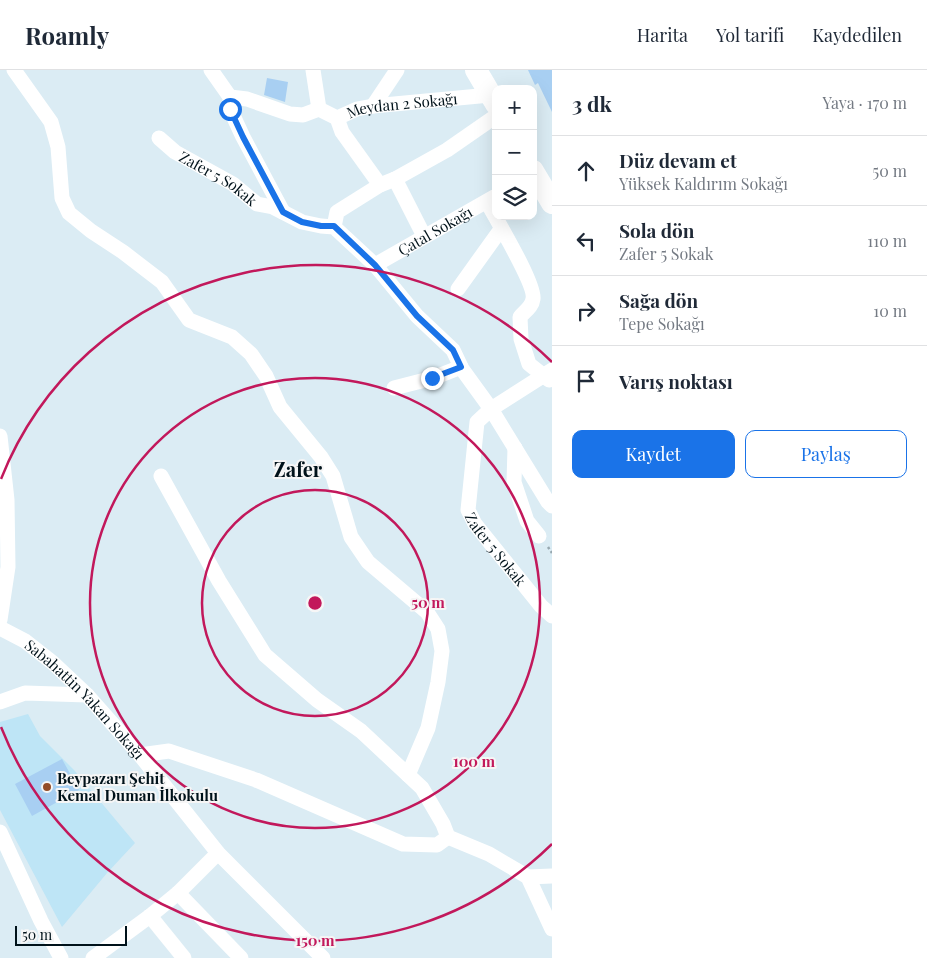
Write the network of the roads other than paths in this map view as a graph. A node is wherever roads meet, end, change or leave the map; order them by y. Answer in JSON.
{"nodes":[{"id":1,"x":14,"y":70,"type":"edge"},
{"id":2,"x":212,"y":70,"type":"edge"},
{"id":3,"x":313,"y":70,"type":"edge"},
{"id":4,"x":397,"y":70,"type":"edge"},
{"id":5,"x":476,"y":70,"type":"edge"},
{"id":6,"x":230,"y":97,"type":"junction"},
{"id":7,"x":492,"y":101,"type":"edge"},
{"id":8,"x":492,"y":105,"type":"edge"},
{"id":9,"x":373,"y":106,"type":"junction"},
{"id":10,"x":492,"y":107,"type":"edge"},
{"id":11,"x":319,"y":110,"type":"junction"},
{"id":12,"x":337,"y":118,"type":"junction"},
{"id":13,"x":159,"y":138,"type":"dead end"},
{"id":14,"x":536,"y":175,"type":"edge"},
{"id":15,"x":395,"y":179,"type":"junction"},
{"id":16,"x":380,"y":185,"type":"junction"},
{"id":17,"x":492,"y":199,"type":"edge"},
{"id":18,"x":552,"y":203,"type":"edge"},
{"id":19,"x":283,"y":212,"type":"junction"},
{"id":20,"x":498,"y":220,"type":"edge"},
{"id":21,"x":334,"y":226,"type":"junction"},
{"id":22,"x":501,"y":229,"type":"junction"},
{"id":23,"x":424,"y":236,"type":"junction"},
{"id":24,"x":375,"y":265,"type":"junction"},
{"id":25,"x":458,"y":289,"type":"dead end"},
{"id":26,"x":461,"y":367,"type":"junction"},
{"id":27,"x":549,"y":376,"type":"edge"},
{"id":28,"x":394,"y":388,"type":"dead end"},
{"id":29,"x":491,"y":409,"type":"junction"},
{"id":30,"x":0,"y":436,"type":"edge"},
{"id":31,"x":515,"y":448,"type":"junction"},
{"id":32,"x":161,"y":476,"type":"dead end"},
{"id":33,"x":552,"y":506,"type":"edge"},
{"id":34,"x":539,"y":536,"type":"dead end"},
{"id":35,"x":552,"y":616,"type":"edge"},
{"id":36,"x":0,"y":620,"type":"edge"},
{"id":37,"x":0,"y":628,"type":"edge"},
{"id":38,"x":87,"y":695,"type":"junction"},
{"id":39,"x":0,"y":702,"type":"edge"},
{"id":40,"x":140,"y":755,"type":"junction"},
{"id":41,"x":408,"y":775,"type":"junction"},
{"id":42,"x":0,"y":832,"type":"edge"},
{"id":43,"x":448,"y":836,"type":"junction"},
{"id":44,"x":218,"y":853,"type":"junction"},
{"id":45,"x":552,"y":876,"type":"edge"},
{"id":46,"x":528,"y":877,"type":"junction"},
{"id":47,"x":178,"y":893,"type":"junction"},
{"id":48,"x":150,"y":916,"type":"junction"},
{"id":49,"x":552,"y":929,"type":"edge"},
{"id":50,"x":61,"y":958,"type":"edge"},
{"id":51,"x":93,"y":958,"type":"edge"},
{"id":52,"x":184,"y":958,"type":"edge"},
{"id":53,"x":240,"y":958,"type":"edge"},
{"id":54,"x":323,"y":958,"type":"edge"}],
"edges":[{"from":1,"to":41,"type":"street"},
{"from":2,"to":6,"type":"street"},
{"from":3,"to":11,"type":"street"},
{"from":4,"to":9,"type":"street"},
{"from":5,"to":7,"type":"street"},
{"from":6,"to":11,"type":"street"},
{"from":6,"to":19,"type":"street"},
{"from":8,"to":9,"type":"street","name":"Meydan 2 Sokağı"},
{"from":9,"to":12,"type":"street","name":"Meydan 2 Sokağı"},
{"from":10,"to":15,"type":"street"},
{"from":11,"to":12,"type":"street","name":"Meydan 2 Sokağı"},
{"from":12,"to":16,"type":"street"},
{"from":13,"to":19,"type":"street","name":"Zafer 5 Sokak"},
{"from":14,"to":18,"type":"street"},
{"from":15,"to":16,"type":"street"},
{"from":15,"to":23,"type":"street"},
{"from":16,"to":21,"type":"street"},
{"from":17,"to":23,"type":"street","name":"Çatal Sokağı"},
{"from":19,"to":21,"type":"street","name":"Zafer 5 Sokak"},
{"from":20,"to":22,"type":"street"},
{"from":21,"to":24,"type":"street"},
{"from":22,"to":25,"type":"street"},
{"from":22,"to":27,"type":"street"},
{"from":23,"to":24,"type":"street","name":"Çatal Sokağı"},
{"from":24,"to":26,"type":"street"},
{"from":26,"to":28,"type":"street"},
{"from":26,"to":29,"type":"street"},
{"from":27,"to":29,"type":"street","name":"Zafer 5 Sokak"},
{"from":29,"to":31,"type":"street"},
{"from":29,"to":35,"type":"street","name":"Zafer 5 Sokak"},
{"from":30,"to":36,"type":"street"},
{"from":31,"to":33,"type":"street"},
{"from":31,"to":34,"type":"street"},
{"from":32,"to":41,"type":"street"},
{"from":37,"to":38,"type":"street","name":"Sabahattin Yakan Sokağı"},
{"from":38,"to":39,"type":"street"},
{"from":38,"to":40,"type":"street","name":"Sabahattin Yakan Sokağı"},
{"from":40,"to":43,"type":"street"},
{"from":40,"to":44,"type":"street","name":"Sabahattin Yakan Sokağı"},
{"from":41,"to":43,"type":"street"},
{"from":42,"to":50,"type":"street"},
{"from":43,"to":46,"type":"street"},
{"from":44,"to":47,"type":"street"},
{"from":44,"to":54,"type":"street","name":"Sabahattin Yakan Sokağı"},
{"from":45,"to":46,"type":"street"},
{"from":46,"to":49,"type":"street"},
{"from":47,"to":48,"type":"street"},
{"from":47,"to":53,"type":"street"},
{"from":48,"to":51,"type":"street"},
{"from":48,"to":52,"type":"street"}]}
